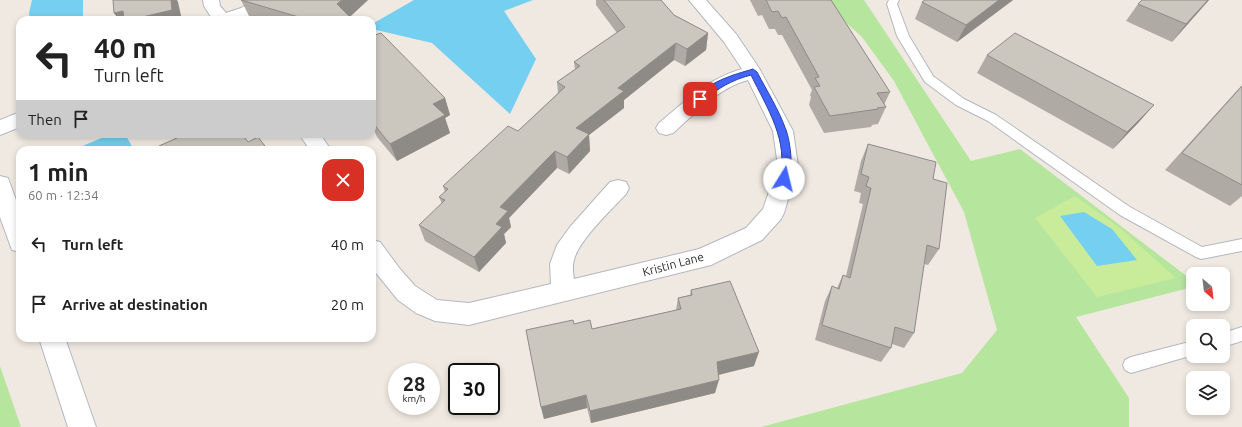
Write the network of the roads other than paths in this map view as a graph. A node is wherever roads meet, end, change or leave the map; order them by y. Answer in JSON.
{"nodes":[{"id":1,"x":211,"y":0,"type":"edge"},
{"id":2,"x":266,"y":0,"type":"edge"},
{"id":3,"x":697,"y":0,"type":"edge"},
{"id":4,"x":894,"y":0,"type":"edge"},
{"id":5,"x":219,"y":16,"type":"edge"},
{"id":6,"x":234,"y":16,"type":"edge"},
{"id":7,"x":753,"y":72,"type":"junction"},
{"id":8,"x":16,"y":121,"type":"edge"},
{"id":9,"x":0,"y":128,"type":"edge"},
{"id":10,"x":666,"y":128,"type":"dead end"},
{"id":11,"x":16,"y":131,"type":"edge"},
{"id":12,"x":0,"y":134,"type":"edge"},
{"id":13,"x":0,"y":184,"type":"edge"},
{"id":14,"x":618,"y":188,"type":"dead end"},
{"id":15,"x":16,"y":231,"type":"edge"},
{"id":16,"x":1242,"y":245,"type":"edge"},
{"id":17,"x":376,"y":255,"type":"edge"},
{"id":18,"x":564,"y":291,"type":"junction"},
{"id":19,"x":1242,"y":334,"type":"edge"},
{"id":20,"x":1230,"y":338,"type":"edge"},
{"id":21,"x":53,"y":342,"type":"edge"},
{"id":22,"x":1186,"y":350,"type":"edge"},
{"id":23,"x":1131,"y":365,"type":"dead end"},
{"id":24,"x":82,"y":427,"type":"edge"}],
"edges":[{"from":1,"to":5,"type":"street"},
{"from":2,"to":6,"type":"street"},
{"from":3,"to":7,"type":"street","name":"Kristin Lane"},
{"from":4,"to":16,"type":"lane"},
{"from":7,"to":10,"type":"street"},
{"from":7,"to":18,"type":"street","name":"Kristin Lane"},
{"from":8,"to":9,"type":"street"},
{"from":11,"to":12,"type":"street"},
{"from":13,"to":15,"type":"street"},
{"from":14,"to":18,"type":"street"},
{"from":17,"to":18,"type":"street","name":"Kristin Lane"},
{"from":19,"to":20,"type":"lane"},
{"from":21,"to":24,"type":"street"},
{"from":22,"to":23,"type":"lane"}]}
